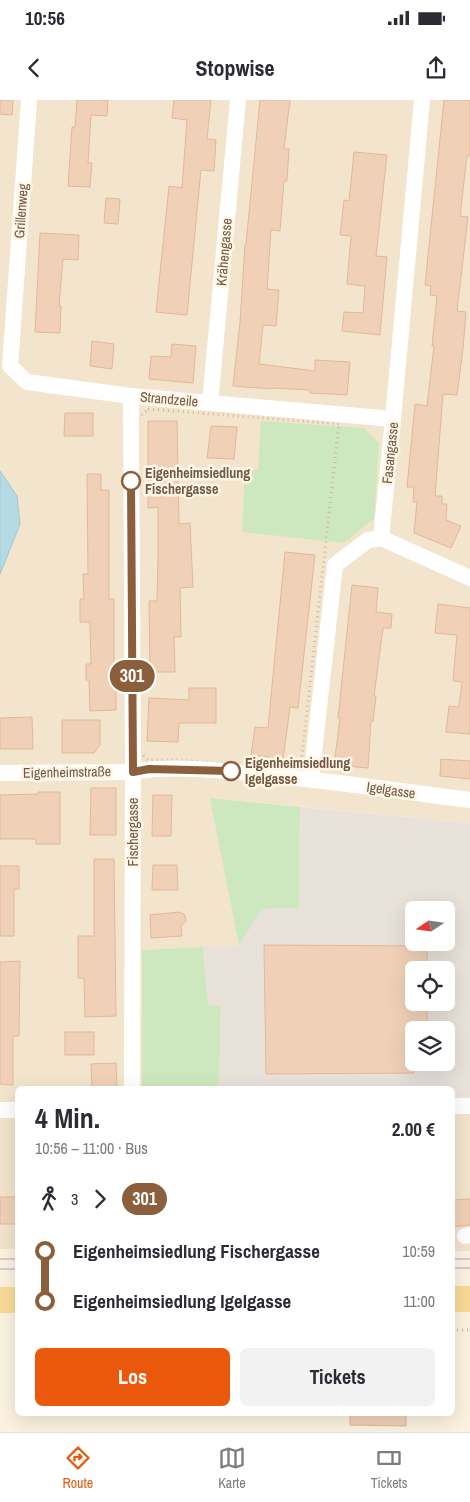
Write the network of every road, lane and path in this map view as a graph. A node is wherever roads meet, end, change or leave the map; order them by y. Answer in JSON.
{"nodes":[{"id":1,"x":29,"y":100,"type":"edge"},
{"id":2,"x":238,"y":100,"type":"edge"},
{"id":3,"x":422,"y":100,"type":"edge"},
{"id":4,"x":7,"y":321,"type":"edge"},
{"id":5,"x":131,"y":396,"type":"junction"},
{"id":6,"x":210,"y":403,"type":"junction"},
{"id":7,"x":393,"y":418,"type":"junction"},
{"id":8,"x":339,"y":424,"type":"joint"},
{"id":9,"x":381,"y":538,"type":"junction"},
{"id":10,"x":470,"y":578,"type":"edge"},
{"id":11,"x":133,"y":772,"type":"junction"},
{"id":12,"x":0,"y":773,"type":"edge"},
{"id":13,"x":311,"y":779,"type":"junction"},
{"id":14,"x":470,"y":800,"type":"edge"},
{"id":15,"x":132,"y":1086,"type":"edge"},
{"id":16,"x":455,"y":1106,"type":"edge"},
{"id":17,"x":470,"y":1106,"type":"edge"},
{"id":18,"x":0,"y":1110,"type":"edge"},
{"id":19,"x":15,"y":1110,"type":"edge"},
{"id":20,"x":470,"y":1299,"type":"edge"},
{"id":21,"x":0,"y":1300,"type":"edge"},
{"id":22,"x":15,"y":1300,"type":"edge"},
{"id":23,"x":455,"y":1300,"type":"edge"},
{"id":24,"x":455,"y":1330,"type":"edge"},
{"id":25,"x":470,"y":1330,"type":"edge"}],
"edges":[{"from":1,"to":4,"type":"street","name":"Grillenweg"},
{"from":2,"to":6,"type":"street","name":"Krähengasse"},
{"from":3,"to":7,"type":"street","name":"Fasangasse"},
{"from":4,"to":5,"type":"street","name":"Strandzeile"},
{"from":5,"to":6,"type":"street","name":"Strandzeile"},
{"from":5,"to":11,"type":"street","name":"Fischergasse"},
{"from":6,"to":7,"type":"street","name":"Strandzeile"},
{"from":7,"to":9,"type":"street","name":"Fasangasse"},
{"from":8,"to":8,"type":"path"},
{"from":9,"to":10,"type":"street"},
{"from":9,"to":13,"type":"street"},
{"from":11,"to":12,"type":"street","name":"Eigenheimstraße"},
{"from":11,"to":13,"type":"street","name":"Igelgasse"},
{"from":11,"to":15,"type":"street","name":"Fischergasse"},
{"from":13,"to":14,"type":"street","name":"Igelgasse"},
{"from":16,"to":17,"type":"street"},
{"from":18,"to":19,"type":"street"},
{"from":20,"to":23,"type":"main road"},
{"from":21,"to":22,"type":"main road"},
{"from":24,"to":25,"type":"path"}]}
